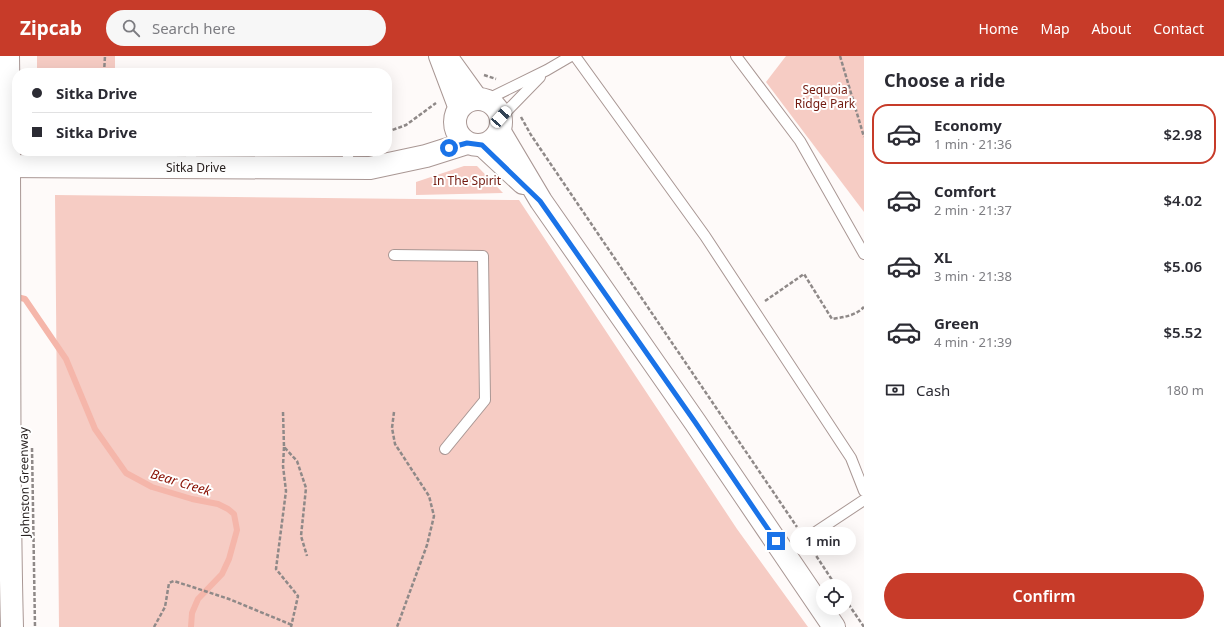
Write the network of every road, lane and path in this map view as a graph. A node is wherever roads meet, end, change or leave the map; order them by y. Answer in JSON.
{"nodes":[{"id":1,"x":8,"y":56,"type":"edge"},
{"id":2,"x":105,"y":56,"type":"edge"},
{"id":3,"x":439,"y":56,"type":"edge"},
{"id":4,"x":447,"y":56,"type":"edge"},
{"id":5,"x":570,"y":56,"type":"edge"},
{"id":6,"x":575,"y":56,"type":"edge"},
{"id":7,"x":736,"y":56,"type":"edge"},
{"id":8,"x":840,"y":56,"type":"edge"},
{"id":9,"x":104,"y":68,"type":"edge"},
{"id":10,"x":548,"y":70,"type":"junction"},
{"id":11,"x":482,"y":99,"type":"junction"},
{"id":12,"x":451,"y":111,"type":"junction"},
{"id":13,"x":507,"y":121,"type":"junction"},
{"id":14,"x":392,"y":130,"type":"edge"},
{"id":15,"x":864,"y":137,"type":"edge"},
{"id":16,"x":474,"y":144,"type":"junction"},
{"id":17,"x":191,"y":159,"type":"edge"},
{"id":18,"x":348,"y":160,"type":"edge"},
{"id":19,"x":392,"y":164,"type":"junction"},
{"id":20,"x":5,"y":166,"type":"edge"},
{"id":21,"x":540,"y":201,"type":"junction"},
{"id":22,"x":864,"y":254,"type":"edge"},
{"id":23,"x":394,"y":255,"type":"dead end"},
{"id":24,"x":864,"y":307,"type":"edge"},
{"id":25,"x":753,"y":309,"type":"junction"},
{"id":26,"x":283,"y":412,"type":"dead end"},
{"id":27,"x":394,"y":412,"type":"dead end"},
{"id":28,"x":32,"y":446,"type":"dead end"},
{"id":29,"x":284,"y":447,"type":"junction"},
{"id":30,"x":445,"y":449,"type":"dead end"},
{"id":31,"x":864,"y":491,"type":"edge"},
{"id":32,"x":864,"y":500,"type":"edge"},
{"id":33,"x":805,"y":539,"type":"junction"},
{"id":34,"x":784,"y":553,"type":"junction"},
{"id":35,"x":307,"y":556,"type":"dead end"},
{"id":36,"x":831,"y":579,"type":"edge"},
{"id":37,"x":852,"y":609,"type":"edge"},
{"id":38,"x":292,"y":626,"type":"edge"},
{"id":39,"x":12,"y":627,"type":"edge"},
{"id":40,"x":35,"y":627,"type":"edge"},
{"id":41,"x":154,"y":627,"type":"edge"},
{"id":42,"x":397,"y":627,"type":"edge"},
{"id":43,"x":834,"y":627,"type":"edge"},
{"id":44,"x":864,"y":627,"type":"edge"}],
"edges":[{"from":1,"to":20,"type":"street"},
{"from":2,"to":9,"type":"path"},
{"from":3,"to":12,"type":"street"},
{"from":4,"to":11,"type":"street"},
{"from":5,"to":10,"type":"lane"},
{"from":6,"to":25,"type":"lane"},
{"from":7,"to":22,"type":"lane"},
{"from":8,"to":15,"type":"path"},
{"from":10,"to":11,"type":"lane"},
{"from":10,"to":13,"type":"lane"},
{"from":11,"to":12,"type":"street"},
{"from":11,"to":13,"type":"street"},
{"from":12,"to":14,"type":"path"},
{"from":12,"to":16,"type":"street"},
{"from":12,"to":19,"type":"street","name":"Sitka Drive"},
{"from":13,"to":16,"type":"street"},
{"from":13,"to":21,"type":"street"},
{"from":13,"to":33,"type":"path"},
{"from":16,"to":19,"type":"street","name":"Sitka Drive"},
{"from":16,"to":21,"type":"street"},
{"from":17,"to":18,"type":"street","name":"Sitka Drive"},
{"from":17,"to":20,"type":"street","name":"Sitka Drive"},
{"from":18,"to":19,"type":"street","name":"Sitka Drive"},
{"from":20,"to":39,"type":"street"},
{"from":21,"to":34,"type":"street"},
{"from":23,"to":30,"type":"lane"},
{"from":24,"to":25,"type":"path"},
{"from":25,"to":31,"type":"lane"},
{"from":26,"to":29,"type":"path"},
{"from":27,"to":42,"type":"path"},
{"from":28,"to":40,"type":"path","name":"Johnston Greenway"},
{"from":29,"to":35,"type":"path"},
{"from":29,"to":38,"type":"path"},
{"from":32,"to":33,"type":"lane"},
{"from":33,"to":34,"type":"lane"},
{"from":33,"to":36,"type":"path"},
{"from":34,"to":43,"type":"street"},
{"from":37,"to":44,"type":"path"},
{"from":38,"to":41,"type":"path"}]}
